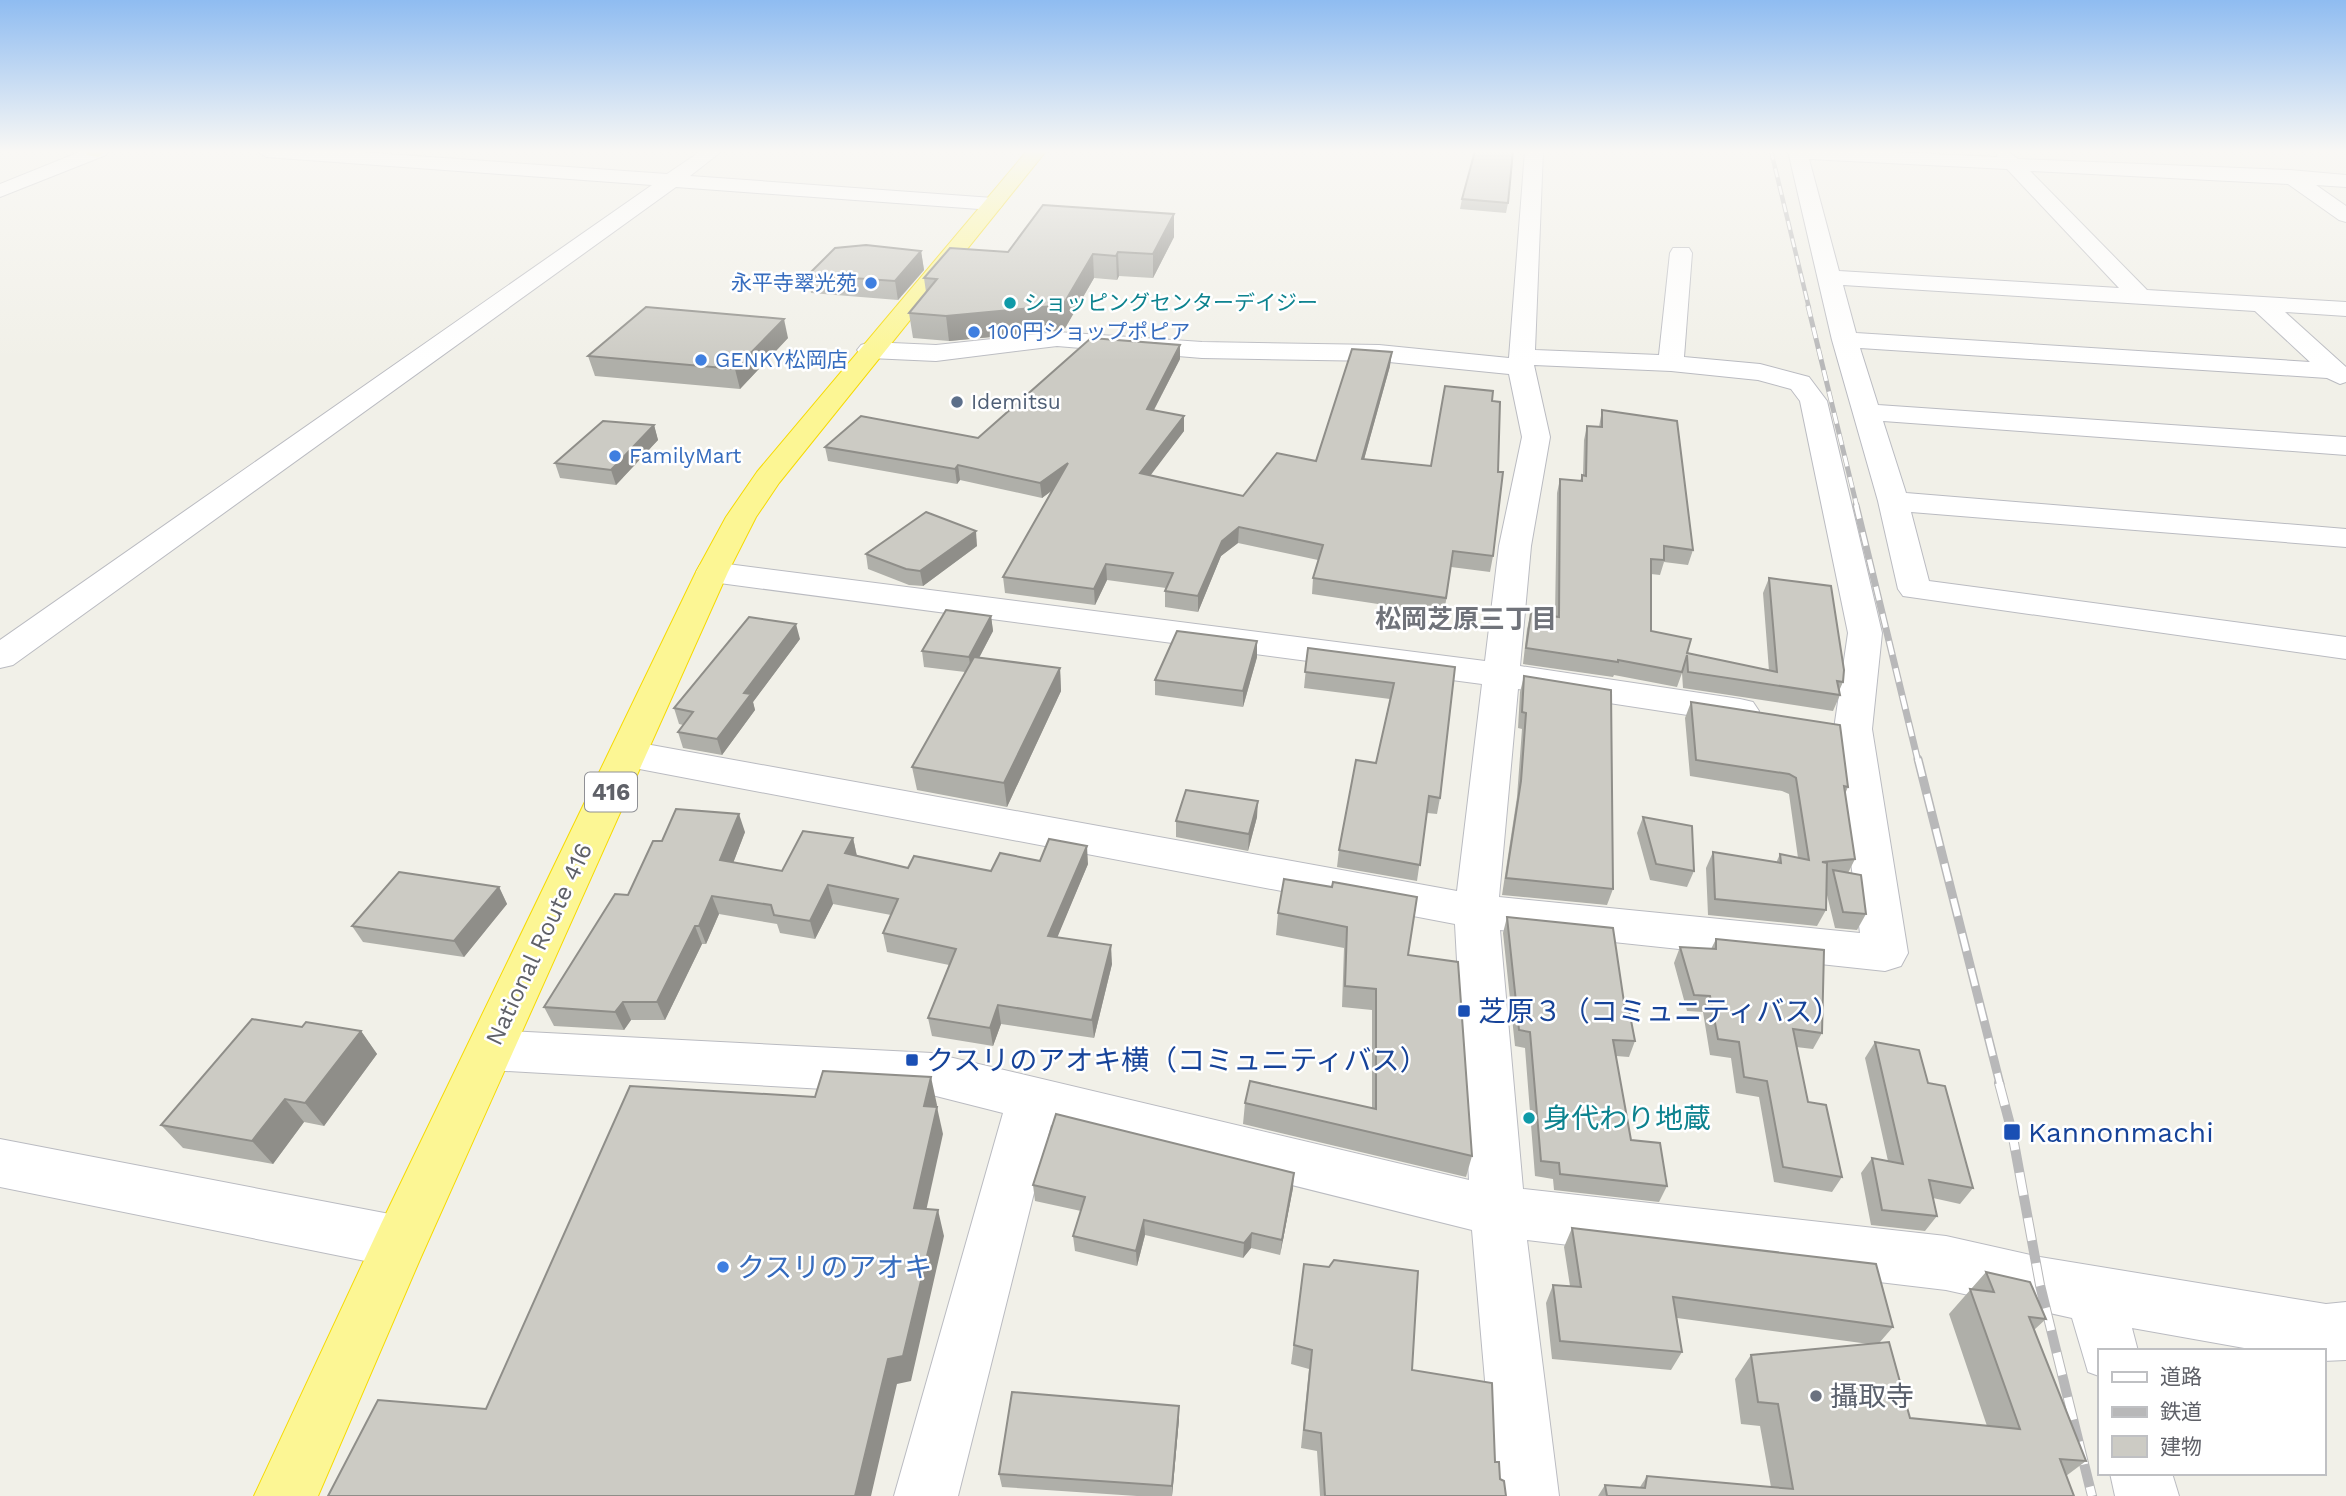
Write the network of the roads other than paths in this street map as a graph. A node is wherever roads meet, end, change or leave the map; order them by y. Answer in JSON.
{"nodes":[{"id":1,"x":614,"y":221,"type":"edge"},
{"id":2,"x":979,"y":221,"type":"edge"},
{"id":3,"x":1530,"y":221,"type":"edge"},
{"id":4,"x":1815,"y":221,"type":"edge"},
{"id":5,"x":2068,"y":221,"type":"edge"},
{"id":6,"x":1682,"y":253,"type":"dead end"},
{"id":7,"x":1829,"y":277,"type":"junction"},
{"id":8,"x":2140,"y":296,"type":"junction"},
{"id":9,"x":2262,"y":304,"type":"junction"},
{"id":10,"x":2346,"y":309,"type":"edge"},
{"id":11,"x":1845,"y":340,"type":"junction"},
{"id":12,"x":870,"y":351,"type":"junction"},
{"id":13,"x":1522,"y":362,"type":"junction"},
{"id":14,"x":1671,"y":363,"type":"junction"},
{"id":15,"x":2340,"y":376,"type":"edge"},
{"id":16,"x":1867,"y":412,"type":"junction"},
{"id":17,"x":2346,"y":446,"type":"edge"},
{"id":18,"x":1893,"y":501,"type":"junction"},
{"id":19,"x":2346,"y":538,"type":"edge"},
{"id":20,"x":712,"y":572,"type":"junction"},
{"id":21,"x":2346,"y":648,"type":"edge"},
{"id":22,"x":0,"y":657,"type":"edge"},
{"id":23,"x":1503,"y":675,"type":"junction"},
{"id":24,"x":1772,"y":716,"type":"edge"},
{"id":25,"x":629,"y":754,"type":"junction"},
{"id":26,"x":1476,"y":911,"type":"junction"},
{"id":27,"x":490,"y":1050,"type":"junction"},
{"id":28,"x":1033,"y":1097,"type":"junction"},
{"id":29,"x":0,"y":1163,"type":"edge"},
{"id":30,"x":1500,"y":1212,"type":"junction"},
{"id":31,"x":400,"y":1242,"type":"junction"},
{"id":32,"x":2094,"y":1294,"type":"junction"},
{"id":33,"x":2346,"y":1331,"type":"edge"},
{"id":34,"x":2108,"y":1349,"type":"edge"},
{"id":35,"x":2142,"y":1475,"type":"edge"},
{"id":36,"x":286,"y":1496,"type":"edge"},
{"id":37,"x":926,"y":1496,"type":"edge"},
{"id":38,"x":1527,"y":1496,"type":"edge"},
{"id":39,"x":2147,"y":1496,"type":"edge"}],
"edges":[{"from":1,"to":22,"type":"street"},
{"from":2,"to":12,"type":"highway","name":"National Route 416","number":"416"},
{"from":3,"to":13,"type":"street"},
{"from":4,"to":7,"type":"street"},
{"from":5,"to":8,"type":"street"},
{"from":6,"to":14,"type":"street"},
{"from":7,"to":8,"type":"street"},
{"from":7,"to":11,"type":"street"},
{"from":8,"to":9,"type":"street"},
{"from":9,"to":10,"type":"street"},
{"from":9,"to":15,"type":"street"},
{"from":11,"to":15,"type":"street"},
{"from":11,"to":16,"type":"street"},
{"from":12,"to":13,"type":"street"},
{"from":12,"to":20,"type":"highway","name":"National Route 416","number":"416"},
{"from":13,"to":14,"type":"street"},
{"from":13,"to":23,"type":"street"},
{"from":14,"to":26,"type":"street"},
{"from":16,"to":17,"type":"street"},
{"from":16,"to":18,"type":"street"},
{"from":18,"to":19,"type":"street"},
{"from":18,"to":21,"type":"street"},
{"from":20,"to":23,"type":"street"},
{"from":20,"to":25,"type":"highway","name":"National Route 416","number":"416"},
{"from":23,"to":24,"type":"street"},
{"from":23,"to":26,"type":"street"},
{"from":25,"to":26,"type":"street"},
{"from":25,"to":27,"type":"highway","name":"National Route 416","number":"416"},
{"from":26,"to":30,"type":"street"},
{"from":27,"to":28,"type":"street"},
{"from":27,"to":31,"type":"highway","name":"National Route 416","number":"416"},
{"from":28,"to":30,"type":"street"},
{"from":28,"to":37,"type":"street"},
{"from":29,"to":31,"type":"street"},
{"from":30,"to":32,"type":"street"},
{"from":30,"to":38,"type":"street"},
{"from":31,"to":36,"type":"highway","name":"National Route 416","number":"416"},
{"from":32,"to":33,"type":"street"},
{"from":32,"to":34,"type":"street"},
{"from":35,"to":39,"type":"street"}]}
